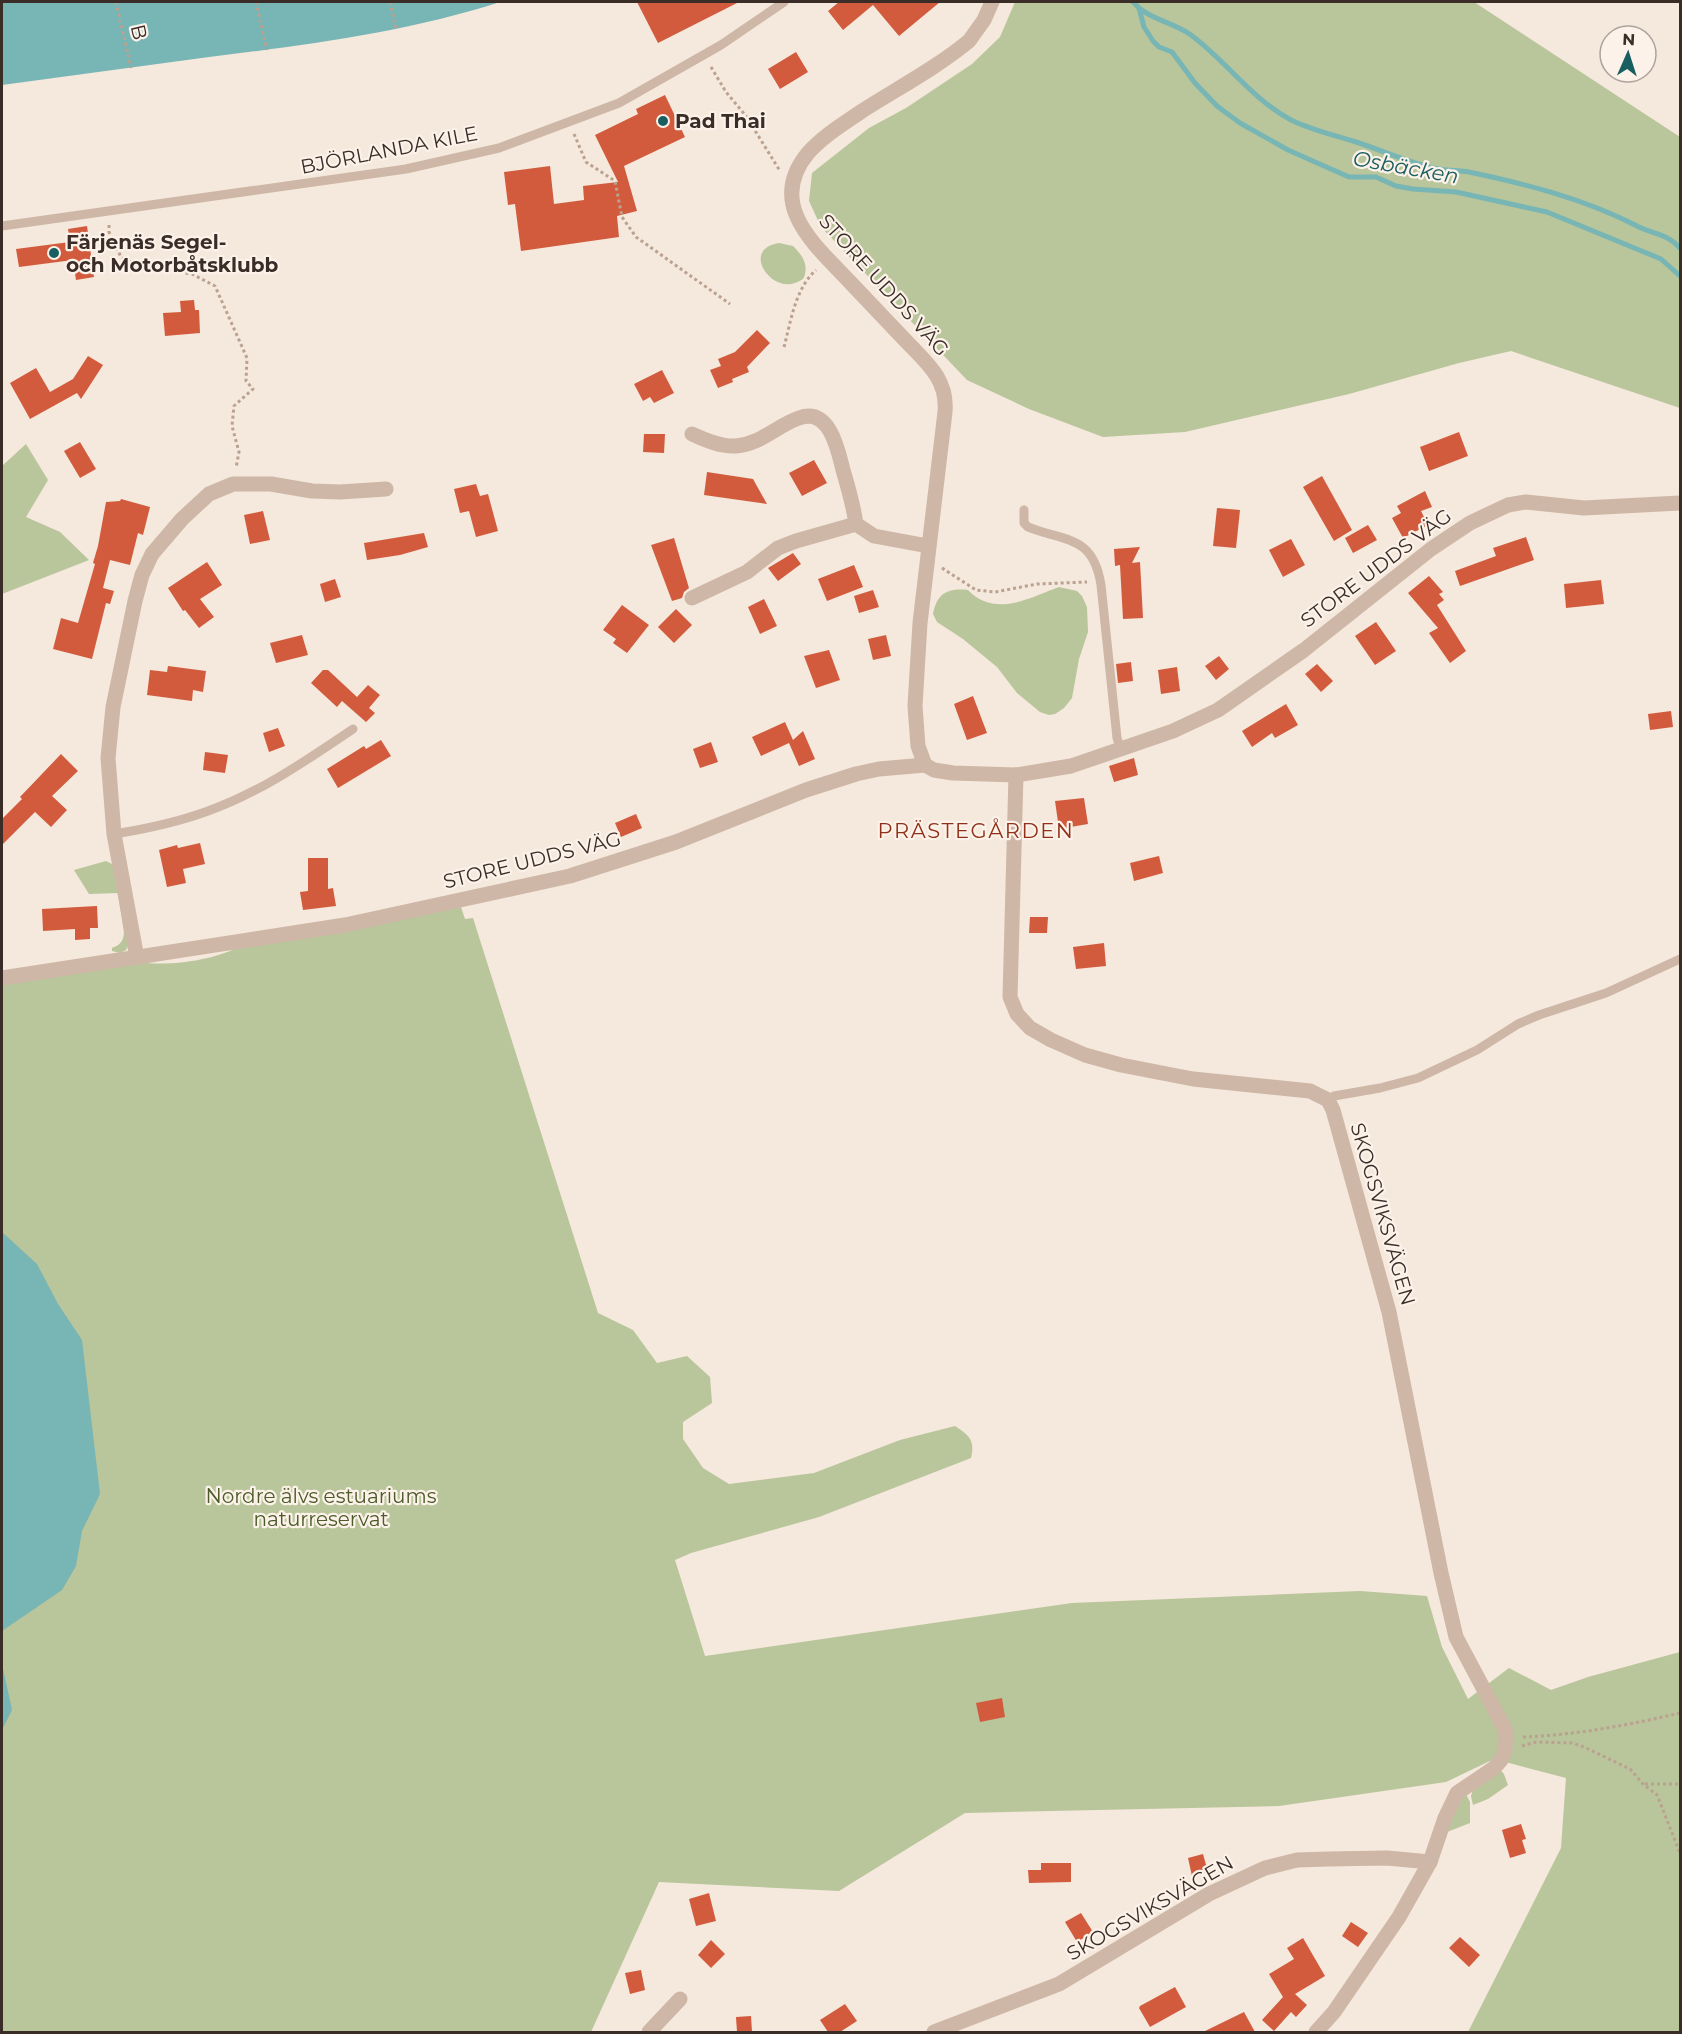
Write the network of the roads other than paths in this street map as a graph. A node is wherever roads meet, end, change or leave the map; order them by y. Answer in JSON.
{"nodes":[{"id":1,"x":784,"y":2,"type":"edge"},
{"id":2,"x":992,"y":2,"type":"edge"},
{"id":3,"x":2,"y":226,"type":"edge"},
{"id":4,"x":692,"y":434,"type":"dead end"},
{"id":5,"x":386,"y":489,"type":"dead end"},
{"id":6,"x":1680,"y":503,"type":"edge"},
{"id":7,"x":1024,"y":510,"type":"dead end"},
{"id":8,"x":856,"y":524,"type":"junction"},
{"id":9,"x":928,"y":546,"type":"junction"},
{"id":10,"x":692,"y":598,"type":"dead end"},
{"id":11,"x":353,"y":729,"type":"dead end"},
{"id":12,"x":1120,"y":750,"type":"junction"},
{"id":13,"x":926,"y":765,"type":"junction"},
{"id":14,"x":1016,"y":775,"type":"junction"},
{"id":15,"x":114,"y":834,"type":"junction"},
{"id":16,"x":137,"y":958,"type":"junction"},
{"id":17,"x":1680,"y":959,"type":"edge"},
{"id":18,"x":2,"y":978,"type":"edge"},
{"id":19,"x":1328,"y":1100,"type":"junction"},
{"id":20,"x":1430,"y":1862,"type":"junction"},
{"id":21,"x":680,"y":1999,"type":"dead end"},
{"id":22,"x":649,"y":2032,"type":"edge"},
{"id":23,"x":934,"y":2032,"type":"edge"},
{"id":24,"x":1316,"y":2032,"type":"edge"}],
"edges":[{"from":1,"to":3,"type":"lane","name":"BJÖRLANDA KILE"},
{"from":2,"to":9,"type":"street","name":"STORE UDDS VÄG"},
{"from":4,"to":8,"type":"street"},
{"from":5,"to":15,"type":"street"},
{"from":6,"to":12,"type":"street","name":"STORE UDDS VÄG"},
{"from":7,"to":12,"type":"lane"},
{"from":8,"to":9,"type":"street"},
{"from":8,"to":10,"type":"street"},
{"from":9,"to":13,"type":"street","name":"STORE UDDS VÄG"},
{"from":11,"to":15,"type":"lane"},
{"from":12,"to":14,"type":"street","name":"STORE UDDS VÄG"},
{"from":13,"to":14,"type":"street","name":"STORE UDDS VÄG"},
{"from":13,"to":16,"type":"street","name":"STORE UDDS VÄG"},
{"from":14,"to":19,"type":"street"},
{"from":15,"to":16,"type":"street"},
{"from":16,"to":18,"type":"street","name":"STORE UDDS VÄG"},
{"from":17,"to":19,"type":"lane"},
{"from":19,"to":20,"type":"street","name":"SKOGSVIKSVÄGEN"},
{"from":20,"to":23,"type":"street","name":"SKOGSVIKSVÄGEN"},
{"from":20,"to":24,"type":"street"},
{"from":21,"to":22,"type":"street"}]}
